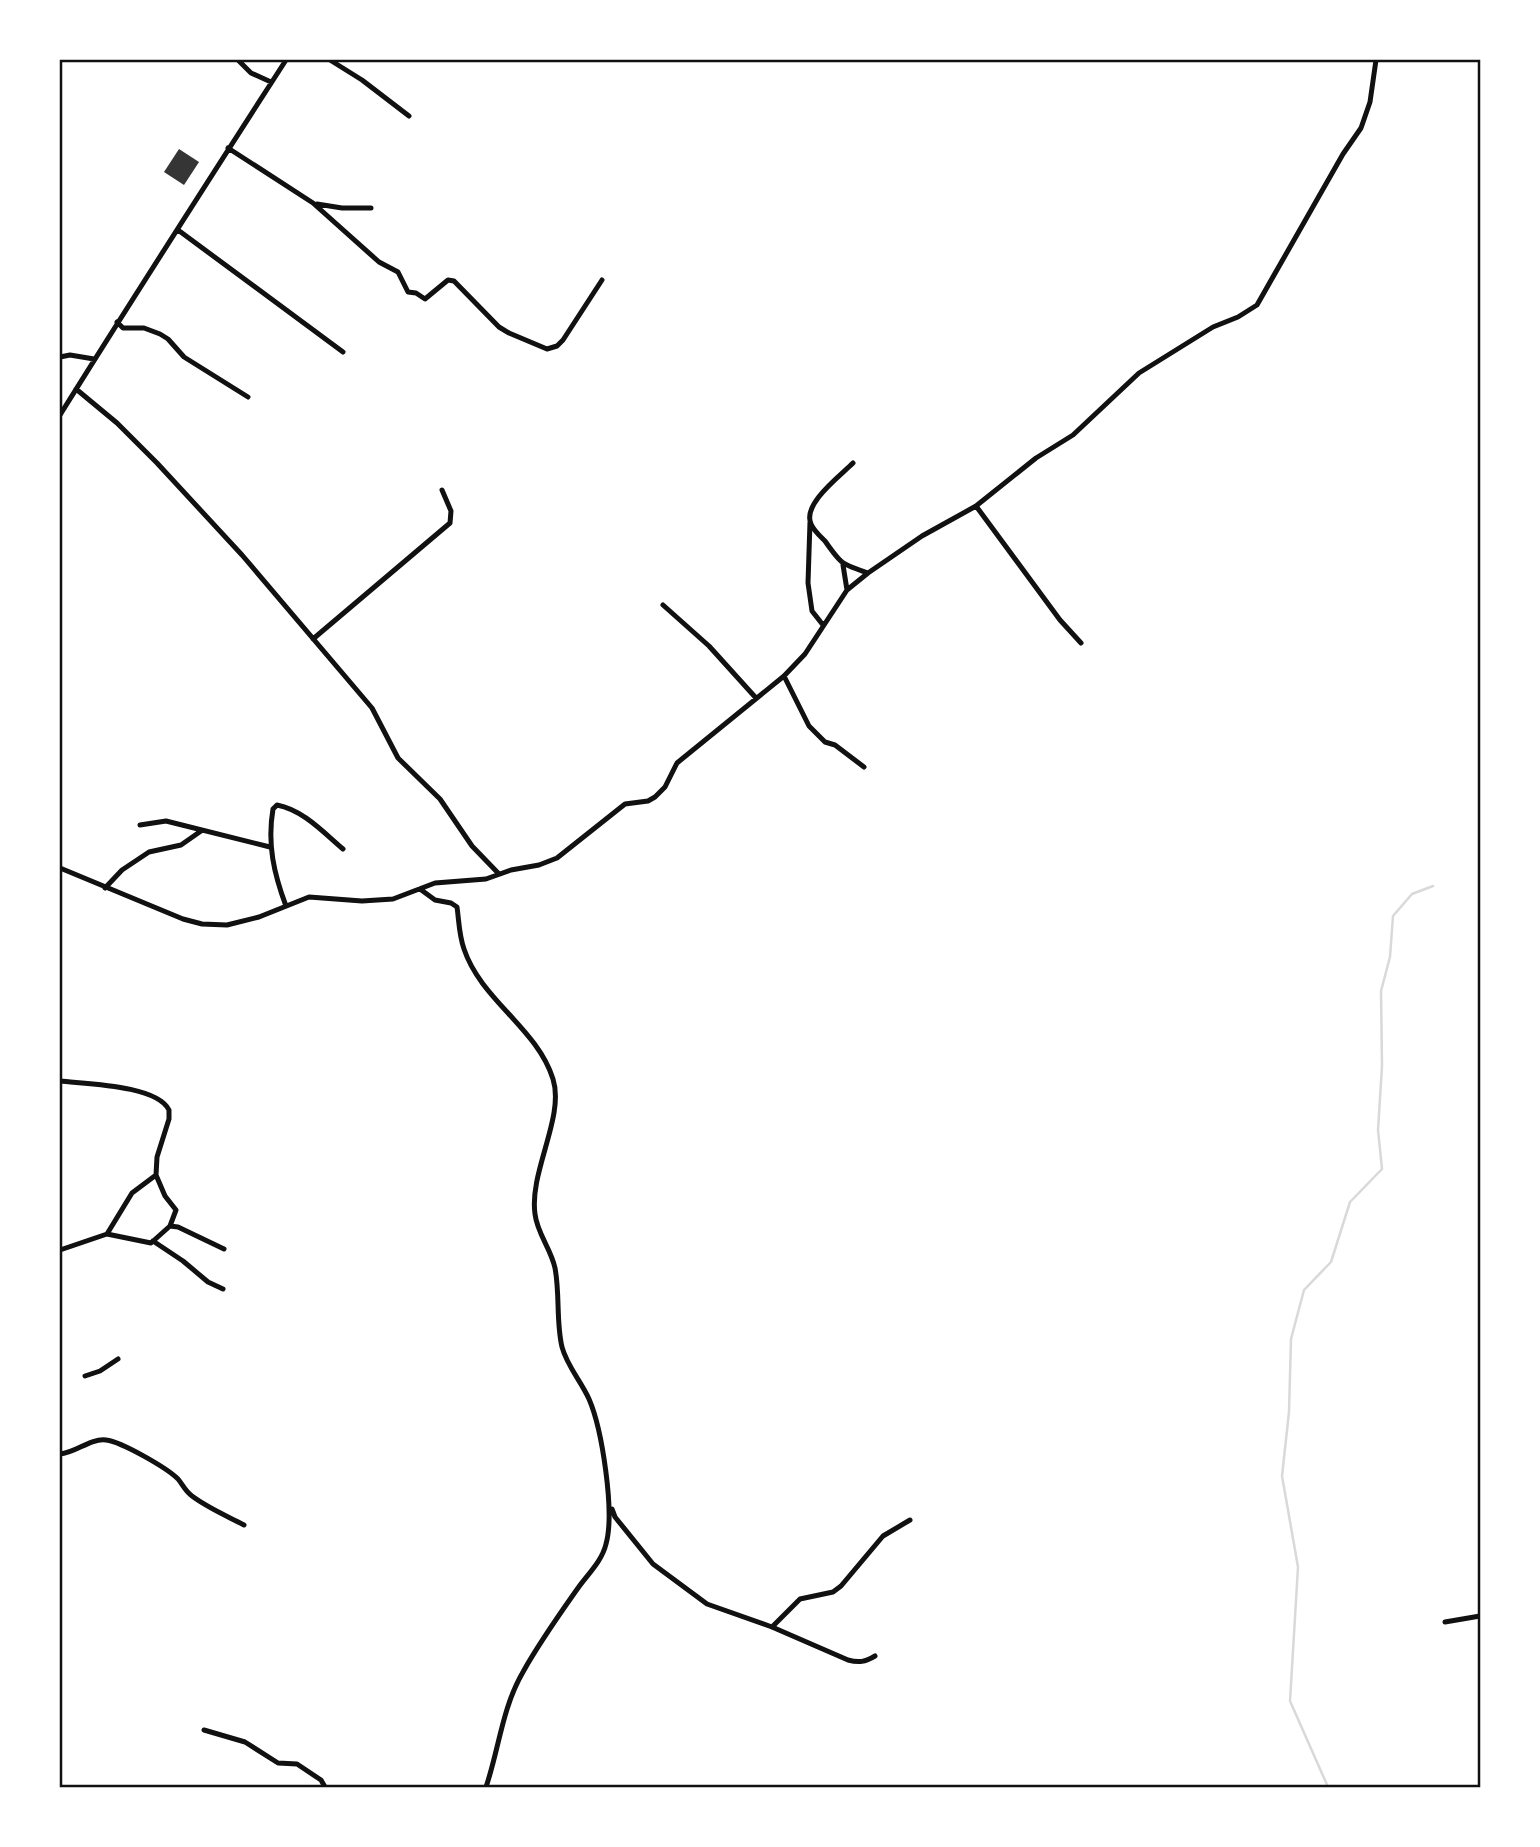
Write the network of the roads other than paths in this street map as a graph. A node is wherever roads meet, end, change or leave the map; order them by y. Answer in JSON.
{"nodes":[{"id":1,"x":238,"y":60,"type":"edge"},
{"id":2,"x":286,"y":60,"type":"edge"},
{"id":3,"x":330,"y":60,"type":"edge"},
{"id":4,"x":1376,"y":60,"type":"edge"},
{"id":5,"x":271,"y":82,"type":"junction"},
{"id":6,"x":409,"y":116,"type":"dead end"},
{"id":7,"x":228,"y":148,"type":"junction"},
{"id":8,"x":313,"y":203,"type":"junction"},
{"id":9,"x":371,"y":208,"type":"dead end"},
{"id":10,"x":178,"y":230,"type":"junction"},
{"id":11,"x":602,"y":280,"type":"dead end"},
{"id":12,"x":117,"y":322,"type":"junction"},
{"id":13,"x":343,"y":352,"type":"dead end"},
{"id":14,"x":60,"y":357,"type":"edge"},
{"id":15,"x":94,"y":359,"type":"junction"},
{"id":16,"x":76,"y":389,"type":"junction"},
{"id":17,"x":248,"y":397,"type":"dead end"},
{"id":18,"x":60,"y":415,"type":"edge"},
{"id":19,"x":853,"y":463,"type":"dead end"},
{"id":20,"x":442,"y":490,"type":"dead end"},
{"id":21,"x":976,"y":506,"type":"junction"},
{"id":22,"x":810,"y":522,"type":"junction"},
{"id":23,"x":843,"y":565,"type":"junction"},
{"id":24,"x":868,"y":573,"type":"junction"},
{"id":25,"x":847,"y":590,"type":"junction"},
{"id":26,"x":663,"y":605,"type":"dead end"},
{"id":27,"x":823,"y":625,"type":"junction"},
{"id":28,"x":313,"y":639,"type":"junction"},
{"id":29,"x":1081,"y":643,"type":"dead end"},
{"id":30,"x":784,"y":676,"type":"junction"},
{"id":31,"x":756,"y":698,"type":"junction"},
{"id":32,"x":864,"y":767,"type":"dead end"},
{"id":33,"x":141,"y":825,"type":"dead end"},
{"id":34,"x":201,"y":831,"type":"junction"},
{"id":35,"x":270,"y":847,"type":"junction"},
{"id":36,"x":343,"y":849,"type":"dead end"},
{"id":37,"x":60,"y":868,"type":"edge"},
{"id":38,"x":499,"y":874,"type":"junction"},
{"id":39,"x":105,"y":888,"type":"junction"},
{"id":40,"x":420,"y":889,"type":"junction"},
{"id":41,"x":286,"y":906,"type":"junction"},
{"id":42,"x":60,"y":1081,"type":"edge"},
{"id":43,"x":156,"y":1175,"type":"junction"},
{"id":44,"x":170,"y":1226,"type":"junction"},
{"id":45,"x":107,"y":1234,"type":"junction"},
{"id":46,"x":153,"y":1241,"type":"junction"},
{"id":47,"x":224,"y":1249,"type":"dead end"},
{"id":48,"x":60,"y":1250,"type":"edge"},
{"id":49,"x":223,"y":1289,"type":"dead end"},
{"id":50,"x":118,"y":1359,"type":"dead end"},
{"id":51,"x":85,"y":1376,"type":"dead end"},
{"id":52,"x":60,"y":1454,"type":"edge"},
{"id":53,"x":609,"y":1499,"type":"junction"},
{"id":54,"x":910,"y":1520,"type":"dead end"},
{"id":55,"x":244,"y":1525,"type":"dead end"},
{"id":56,"x":1480,"y":1616,"type":"edge"},
{"id":57,"x":1445,"y":1622,"type":"dead end"},
{"id":58,"x":772,"y":1627,"type":"junction"},
{"id":59,"x":875,"y":1656,"type":"dead end"},
{"id":60,"x":204,"y":1730,"type":"dead end"},
{"id":61,"x":325,"y":1787,"type":"edge"},
{"id":62,"x":486,"y":1787,"type":"edge"}],
"edges":[{"from":1,"to":5,"type":"street"},
{"from":2,"to":5,"type":"street"},
{"from":3,"to":6,"type":"street"},
{"from":4,"to":21,"type":"street"},
{"from":5,"to":7,"type":"street"},
{"from":7,"to":8,"type":"street"},
{"from":7,"to":10,"type":"street"},
{"from":8,"to":9,"type":"street"},
{"from":8,"to":11,"type":"street"},
{"from":10,"to":12,"type":"street"},
{"from":10,"to":13,"type":"street"},
{"from":12,"to":15,"type":"street"},
{"from":12,"to":17,"type":"street"},
{"from":14,"to":15,"type":"street"},
{"from":15,"to":16,"type":"street"},
{"from":16,"to":18,"type":"street"},
{"from":16,"to":28,"type":"street"},
{"from":19,"to":22,"type":"street"},
{"from":20,"to":28,"type":"street"},
{"from":21,"to":24,"type":"street"},
{"from":21,"to":29,"type":"street"},
{"from":22,"to":23,"type":"street"},
{"from":22,"to":27,"type":"street"},
{"from":23,"to":24,"type":"street"},
{"from":23,"to":25,"type":"street"},
{"from":24,"to":25,"type":"street"},
{"from":25,"to":27,"type":"street"},
{"from":26,"to":31,"type":"street"},
{"from":27,"to":30,"type":"street"},
{"from":28,"to":38,"type":"street"},
{"from":30,"to":31,"type":"street"},
{"from":30,"to":32,"type":"street"},
{"from":31,"to":38,"type":"street"},
{"from":33,"to":34,"type":"street"},
{"from":34,"to":35,"type":"street"},
{"from":34,"to":39,"type":"street"},
{"from":35,"to":36,"type":"street"},
{"from":35,"to":41,"type":"street"},
{"from":37,"to":39,"type":"street"},
{"from":38,"to":40,"type":"street"},
{"from":39,"to":41,"type":"street"},
{"from":40,"to":41,"type":"street"},
{"from":40,"to":53,"type":"street"},
{"from":42,"to":43,"type":"street"},
{"from":43,"to":44,"type":"street"},
{"from":43,"to":45,"type":"street"},
{"from":44,"to":46,"type":"street"},
{"from":44,"to":47,"type":"street"},
{"from":45,"to":46,"type":"street"},
{"from":45,"to":48,"type":"street"},
{"from":46,"to":49,"type":"street"},
{"from":50,"to":51,"type":"street"},
{"from":52,"to":55,"type":"street"},
{"from":53,"to":58,"type":"street"},
{"from":53,"to":62,"type":"street"},
{"from":54,"to":58,"type":"street"},
{"from":56,"to":57,"type":"street"},
{"from":58,"to":59,"type":"street"},
{"from":60,"to":61,"type":"street"}]}
